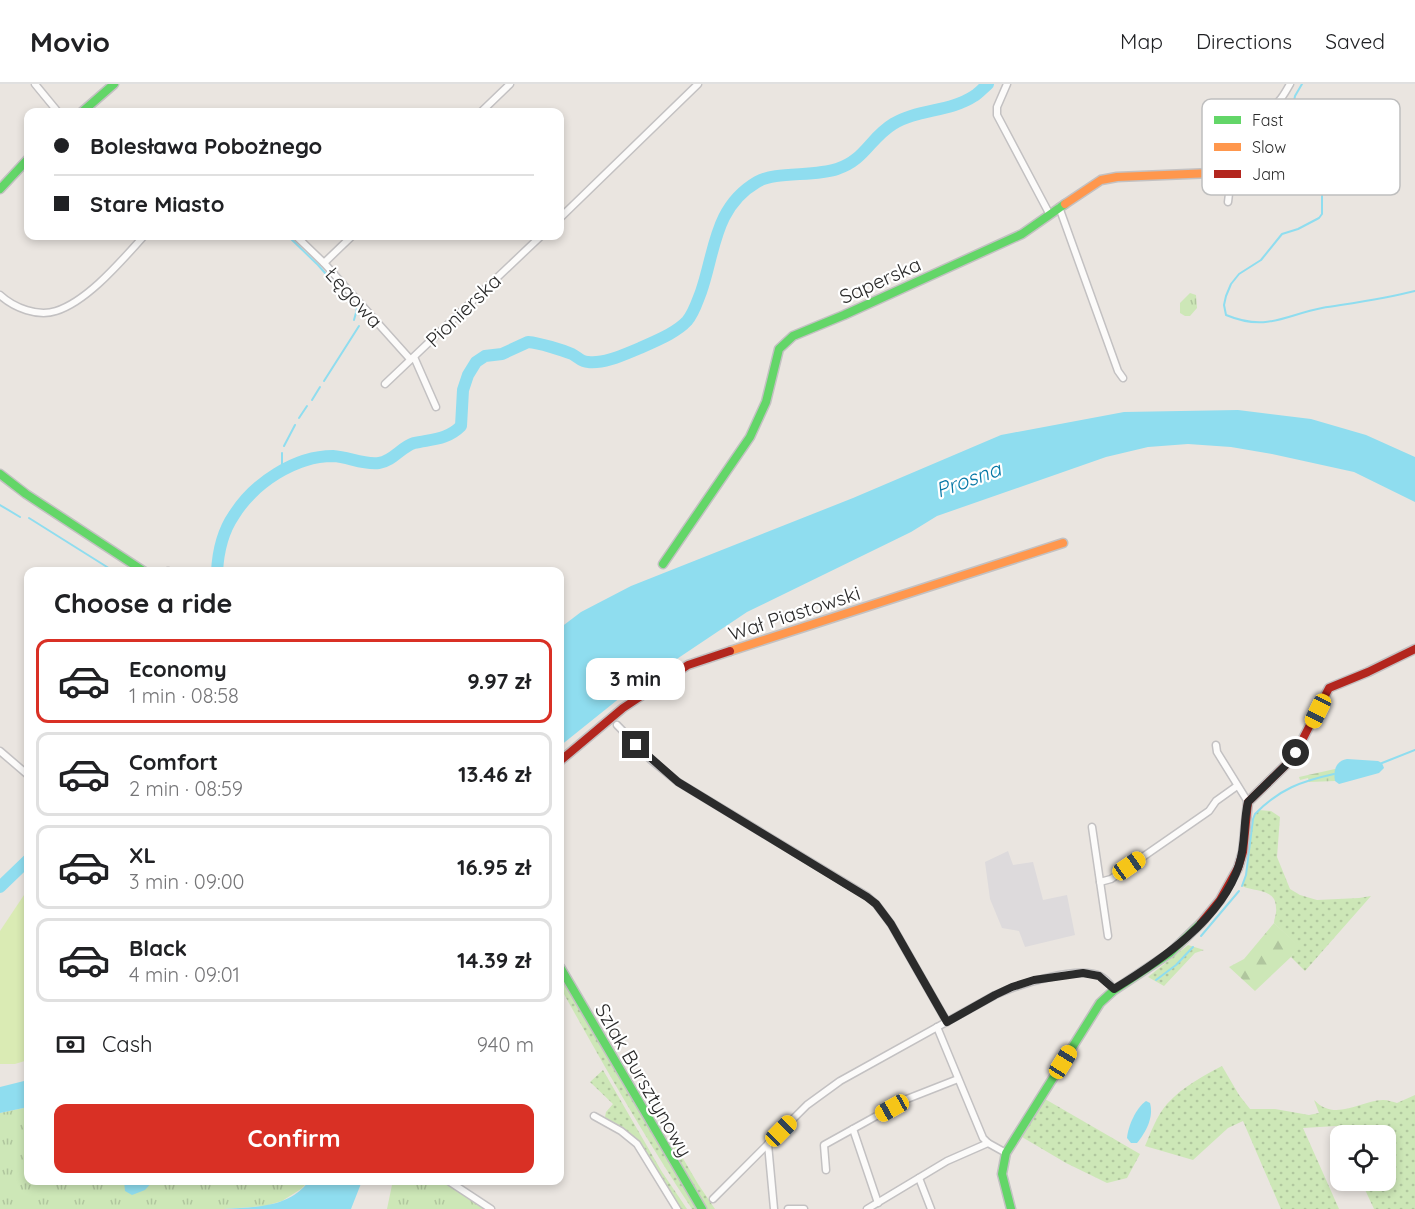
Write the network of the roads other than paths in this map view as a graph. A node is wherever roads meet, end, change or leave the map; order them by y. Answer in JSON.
{"nodes":[{"id":1,"x":36,"y":84,"type":"edge"},
{"id":2,"x":114,"y":84,"type":"edge"},
{"id":3,"x":510,"y":84,"type":"edge"},
{"id":4,"x":698,"y":84,"type":"edge"},
{"id":5,"x":1007,"y":84,"type":"edge"},
{"id":6,"x":1290,"y":84,"type":"edge"},
{"id":7,"x":1279,"y":99,"type":"edge"},
{"id":8,"x":55,"y":108,"type":"edge"},
{"id":9,"x":87,"y":108,"type":"edge"},
{"id":10,"x":485,"y":108,"type":"edge"},
{"id":11,"x":24,"y":163,"type":"edge"},
{"id":12,"x":1202,"y":173,"type":"edge"},
{"id":13,"x":0,"y":189,"type":"edge"},
{"id":14,"x":1229,"y":195,"type":"edge"},
{"id":15,"x":1228,"y":202,"type":"dead end"},
{"id":16,"x":1059,"y":207,"type":"junction"},
{"id":17,"x":564,"y":214,"type":"edge"},
{"id":18,"x":1050,"y":216,"type":"junction"},
{"id":19,"x":140,"y":240,"type":"edge"},
{"id":20,"x":300,"y":240,"type":"edge"},
{"id":21,"x":348,"y":240,"type":"edge"},
{"id":22,"x":537,"y":240,"type":"edge"},
{"id":23,"x":324,"y":263,"type":"junction"},
{"id":24,"x":0,"y":295,"type":"edge"},
{"id":25,"x":412,"y":358,"type":"junction"},
{"id":26,"x":1123,"y":378,"type":"dead end"},
{"id":27,"x":386,"y":384,"type":"dead end"},
{"id":28,"x":436,"y":407,"type":"dead end"},
{"id":29,"x":0,"y":474,"type":"edge"},
{"id":30,"x":0,"y":480,"type":"edge"},
{"id":31,"x":26,"y":494,"type":"junction"},
{"id":32,"x":1063,"y":543,"type":"dead end"},
{"id":33,"x":663,"y":564,"type":"dead end"},
{"id":34,"x":137,"y":567,"type":"edge"},
{"id":35,"x":1415,"y":649,"type":"edge"},
{"id":36,"x":617,"y":726,"type":"dead end"},
{"id":37,"x":1216,"y":745,"type":"dead end"},
{"id":38,"x":0,"y":751,"type":"edge"},
{"id":39,"x":564,"y":758,"type":"edge"},
{"id":40,"x":24,"y":771,"type":"edge"},
{"id":41,"x":1237,"y":786,"type":"junction"},
{"id":42,"x":1248,"y":802,"type":"junction"},
{"id":43,"x":1092,"y":827,"type":"dead end"},
{"id":44,"x":1100,"y":882,"type":"junction"},
{"id":45,"x":1108,"y":936,"type":"dead end"},
{"id":46,"x":564,"y":974,"type":"edge"},
{"id":47,"x":1114,"y":989,"type":"junction"},
{"id":48,"x":947,"y":1022,"type":"junction"},
{"id":49,"x":937,"y":1027,"type":"junction"},
{"id":50,"x":958,"y":1078,"type":"junction"},
{"id":51,"x":594,"y":1116,"type":"dead end"},
{"id":52,"x":853,"y":1129,"type":"junction"},
{"id":53,"x":988,"y":1143,"type":"junction"},
{"id":54,"x":768,"y":1144,"type":"junction"},
{"id":55,"x":1006,"y":1153,"type":"junction"},
{"id":56,"x":826,"y":1170,"type":"dead end"},
{"id":57,"x":919,"y":1178,"type":"junction"},
{"id":58,"x":455,"y":1185,"type":"edge"},
{"id":59,"x":712,"y":1199,"type":"dead end"},
{"id":60,"x":878,"y":1203,"type":"junction"},
{"id":61,"x":491,"y":1209,"type":"edge"},
{"id":62,"x":677,"y":1209,"type":"edge"},
{"id":63,"x":702,"y":1209,"type":"edge"},
{"id":64,"x":774,"y":1209,"type":"edge"},
{"id":65,"x":788,"y":1209,"type":"edge"},
{"id":66,"x":804,"y":1209,"type":"edge"},
{"id":67,"x":867,"y":1209,"type":"edge"},
{"id":68,"x":931,"y":1209,"type":"edge"},
{"id":69,"x":1011,"y":1209,"type":"edge"}],
"edges":[{"from":1,"to":8,"type":"street"},
{"from":2,"to":9,"type":"street"},
{"from":3,"to":10,"type":"street"},
{"from":4,"to":17,"type":"street"},
{"from":5,"to":18,"type":"street"},
{"from":6,"to":7,"type":"street"},
{"from":11,"to":13,"type":"street"},
{"from":12,"to":16,"type":"street","name":"Saperska"},
{"from":14,"to":15,"type":"street"},
{"from":16,"to":18,"type":"street","name":"Saperska"},
{"from":16,"to":26,"type":"street"},
{"from":18,"to":33,"type":"street","name":"Saperska"},
{"from":19,"to":24,"type":"street"},
{"from":20,"to":23,"type":"street","name":"Łęgowa"},
{"from":21,"to":23,"type":"street"},
{"from":22,"to":25,"type":"street","name":"Pionierska"},
{"from":23,"to":25,"type":"street","name":"Łęgowa"},
{"from":25,"to":27,"type":"street","name":"Pionierska"},
{"from":25,"to":28,"type":"street","name":"Łęgowa"},
{"from":29,"to":31,"type":"street"},
{"from":30,"to":31,"type":"street"},
{"from":31,"to":34,"type":"street"},
{"from":32,"to":39,"type":"street","name":"Wał Piastowski"},
{"from":35,"to":42,"type":"street"},
{"from":36,"to":48,"type":"street"},
{"from":37,"to":41,"type":"street"},
{"from":38,"to":40,"type":"street"},
{"from":41,"to":42,"type":"street"},
{"from":41,"to":44,"type":"street"},
{"from":42,"to":47,"type":"street"},
{"from":43,"to":44,"type":"street"},
{"from":44,"to":45,"type":"street"},
{"from":46,"to":63,"type":"street","name":"Szlak Bursztynowy"},
{"from":47,"to":48,"type":"street"},
{"from":47,"to":55,"type":"street"},
{"from":48,"to":49,"type":"street"},
{"from":49,"to":50,"type":"street"},
{"from":49,"to":54,"type":"street"},
{"from":50,"to":52,"type":"street"},
{"from":50,"to":53,"type":"street"},
{"from":51,"to":62,"type":"street"},
{"from":52,"to":56,"type":"street"},
{"from":52,"to":60,"type":"street"},
{"from":53,"to":55,"type":"street"},
{"from":53,"to":57,"type":"street"},
{"from":54,"to":59,"type":"street"},
{"from":54,"to":64,"type":"street"},
{"from":55,"to":69,"type":"street"},
{"from":57,"to":60,"type":"street"},
{"from":57,"to":68,"type":"street"},
{"from":58,"to":61,"type":"street"},
{"from":60,"to":67,"type":"street"},
{"from":65,"to":66,"type":"street"}]}
